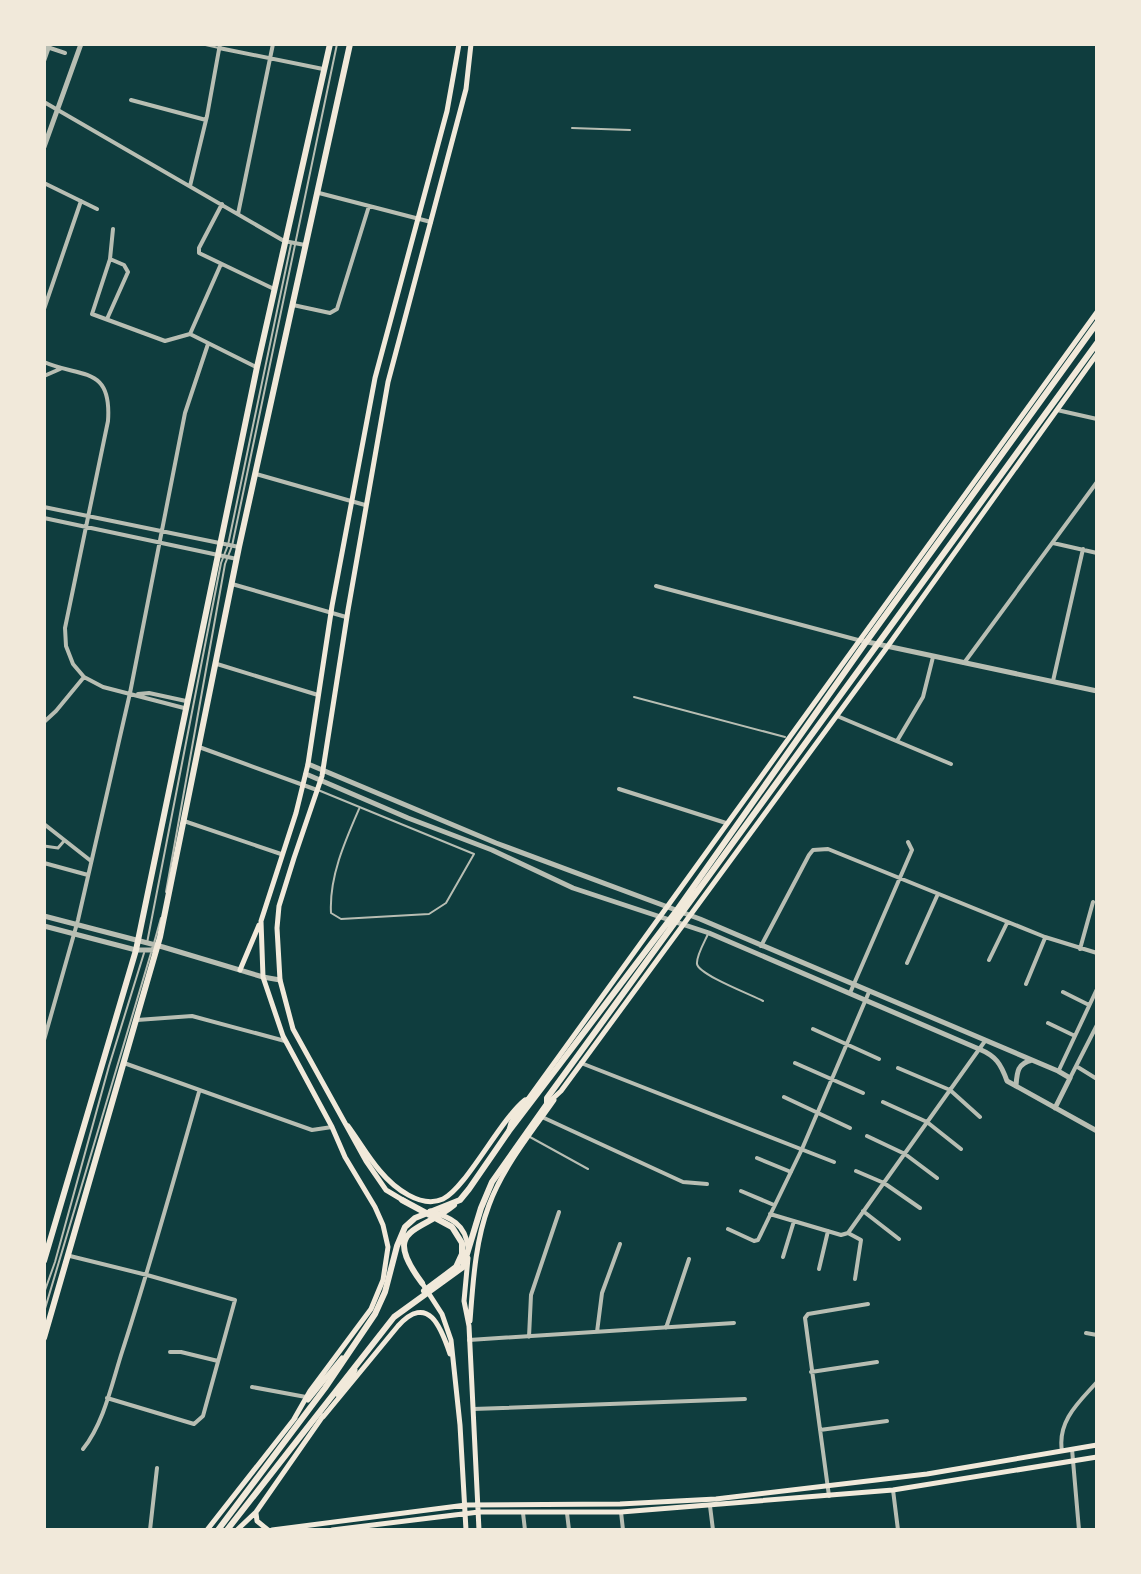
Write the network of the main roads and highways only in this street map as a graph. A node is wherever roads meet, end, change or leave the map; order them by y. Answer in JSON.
{"nodes":[{"id":1,"x":330,"y":44,"type":"edge"},
{"id":2,"x":350,"y":44,"type":"edge"},
{"id":3,"x":459,"y":44,"type":"edge"},
{"id":4,"x":471,"y":44,"type":"edge"},
{"id":5,"x":1097,"y":312,"type":"edge"},
{"id":6,"x":1097,"y":323,"type":"edge"},
{"id":7,"x":388,"y":332,"type":"junction"},
{"id":8,"x":399,"y":334,"type":"junction"},
{"id":9,"x":1097,"y":343,"type":"edge"},
{"id":10,"x":1097,"y":354,"type":"edge"},
{"id":11,"x":230,"y":546,"type":"junction"},
{"id":12,"x":862,"y":641,"type":"junction"},
{"id":13,"x":684,"y":912,"type":"junction"},
{"id":14,"x":261,"y":921,"type":"junction"},
{"id":15,"x":677,"y":922,"type":"junction"},
{"id":16,"x":240,"y":970,"type":"road end"},
{"id":17,"x":561,"y":1091,"type":"junction"},
{"id":18,"x":531,"y":1095,"type":"junction"},
{"id":19,"x":547,"y":1104,"type":"junction"},
{"id":20,"x":343,"y":1119,"type":"junction"},
{"id":21,"x":509,"y":1131,"type":"junction"},
{"id":22,"x":402,"y":1200,"type":"junction"},
{"id":23,"x":460,"y":1200,"type":"junction"},
{"id":24,"x":46,"y":1247,"type":"edge"},
{"id":25,"x":44,"y":1261,"type":"edge"},
{"id":26,"x":422,"y":1283,"type":"joint"},
{"id":27,"x":419,"y":1297,"type":"junction"},
{"id":28,"x":469,"y":1326,"type":"junction"},
{"id":29,"x":44,"y":1338,"type":"edge"},
{"id":30,"x":346,"y":1354,"type":"junction"},
{"id":31,"x":453,"y":1363,"type":"junction"},
{"id":32,"x":358,"y":1365,"type":"junction"},
{"id":33,"x":323,"y":1417,"type":"junction"},
{"id":34,"x":294,"y":1419,"type":"junction"},
{"id":35,"x":1097,"y":1445,"type":"edge"},
{"id":36,"x":1097,"y":1457,"type":"edge"},
{"id":37,"x":478,"y":1504,"type":"junction"},
{"id":38,"x":465,"y":1505,"type":"junction"},
{"id":39,"x":256,"y":1512,"type":"junction"},
{"id":40,"x":479,"y":1512,"type":"junction"},
{"id":41,"x":465,"y":1514,"type":"junction"},
{"id":42,"x":207,"y":1530,"type":"edge"},
{"id":43,"x":218,"y":1530,"type":"edge"},
{"id":44,"x":227,"y":1530,"type":"edge"},
{"id":45,"x":237,"y":1530,"type":"edge"},
{"id":46,"x":270,"y":1530,"type":"edge"},
{"id":47,"x":332,"y":1530,"type":"edge"},
{"id":48,"x":466,"y":1530,"type":"edge"},
{"id":49,"x":479,"y":1530,"type":"edge"}],
"edges":[{"from":1,"to":11,"type":"main road"},
{"from":2,"to":11,"type":"main road"},
{"from":3,"to":7,"type":"main road"},
{"from":4,"to":8,"type":"main road"},
{"from":5,"to":12,"type":"main road"},
{"from":6,"to":12,"type":"main road"},
{"from":7,"to":8,"type":"main road"},
{"from":7,"to":14,"type":"main road"},
{"from":8,"to":20,"type":"main road"},
{"from":9,"to":13,"type":"main road"},
{"from":10,"to":13,"type":"main road"},
{"from":11,"to":24,"type":"main road"},
{"from":11,"to":29,"type":"main road"},
{"from":12,"to":13,"type":"main road"},
{"from":12,"to":18,"type":"main road"},
{"from":13,"to":15,"type":"main road"},
{"from":14,"to":16,"type":"main road"},
{"from":14,"to":34,"type":"main road"},
{"from":15,"to":17,"type":"main road"},
{"from":15,"to":19,"type":"main road"},
{"from":15,"to":21,"type":"main road"},
{"from":17,"to":19,"type":"main road"},
{"from":17,"to":28,"type":"main road"},
{"from":18,"to":20,"type":"main road"},
{"from":18,"to":21,"type":"main road"},
{"from":19,"to":27,"type":"main road"},
{"from":20,"to":22,"type":"main road"},
{"from":21,"to":23,"type":"main road"},
{"from":22,"to":27,"type":"main road"},
{"from":22,"to":28,"type":"main road"},
{"from":23,"to":26,"type":"main road"},
{"from":23,"to":30,"type":"main road"},
{"from":24,"to":25,"type":"main road"},
{"from":26,"to":31,"type":"main road"},
{"from":27,"to":32,"type":"main road"},
{"from":28,"to":37,"type":"main road"},
{"from":30,"to":34,"type":"main road"},
{"from":30,"to":43,"type":"main road"},
{"from":31,"to":33,"type":"main road"},
{"from":31,"to":38,"type":"main road"},
{"from":32,"to":33,"type":"main road"},
{"from":32,"to":44,"type":"main road"},
{"from":33,"to":39,"type":"main road"},
{"from":34,"to":42,"type":"main road"},
{"from":35,"to":37,"type":"main road"},
{"from":36,"to":40,"type":"main road"},
{"from":37,"to":38,"type":"main road"},
{"from":37,"to":40,"type":"main road"},
{"from":38,"to":41,"type":"main road"},
{"from":38,"to":46,"type":"main road"},
{"from":39,"to":45,"type":"main road"},
{"from":39,"to":46,"type":"main road"},
{"from":40,"to":41,"type":"main road"},
{"from":40,"to":49,"type":"main road"},
{"from":41,"to":47,"type":"main road"},
{"from":41,"to":48,"type":"main road"}]}
